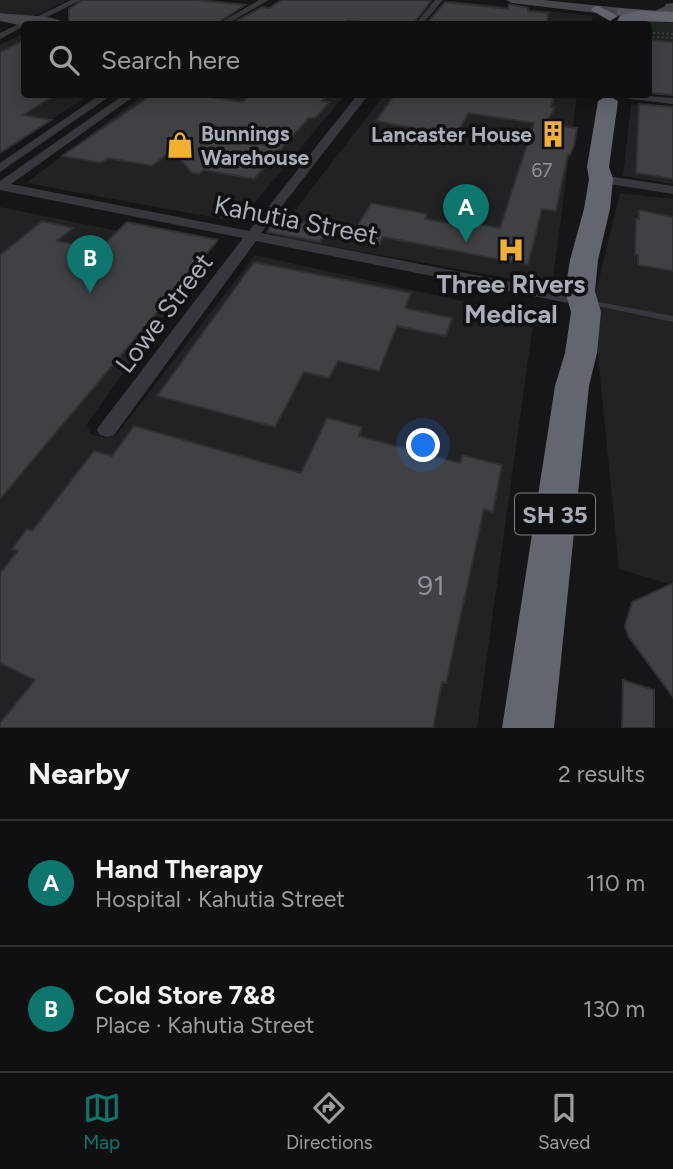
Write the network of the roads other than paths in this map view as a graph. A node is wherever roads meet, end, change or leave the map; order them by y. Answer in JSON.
{"nodes":[{"id":1,"x":77,"y":0,"type":"edge"},
{"id":2,"x":249,"y":0,"type":"edge"},
{"id":3,"x":265,"y":0,"type":"edge"},
{"id":4,"x":439,"y":0,"type":"edge"},
{"id":5,"x":512,"y":0,"type":"edge"},
{"id":6,"x":573,"y":6,"type":"junction"},
{"id":7,"x":669,"y":11,"type":"edge"},
{"id":8,"x":237,"y":14,"type":"junction"},
{"id":9,"x":615,"y":16,"type":"edge"},
{"id":10,"x":0,"y":17,"type":"edge"},
{"id":11,"x":24,"y":21,"type":"edge"},
{"id":12,"x":32,"y":21,"type":"edge"},
{"id":13,"x":226,"y":21,"type":"edge"},
{"id":14,"x":422,"y":21,"type":"edge"},
{"id":15,"x":21,"y":26,"type":"edge"},
{"id":16,"x":0,"y":36,"type":"edge"},
{"id":17,"x":102,"y":98,"type":"edge"},
{"id":18,"x":126,"y":98,"type":"edge"},
{"id":19,"x":361,"y":98,"type":"edge"},
{"id":20,"x":614,"y":98,"type":"edge"},
{"id":21,"x":638,"y":98,"type":"edge"},
{"id":22,"x":673,"y":101,"type":"edge"},
{"id":23,"x":0,"y":168,"type":"edge"},
{"id":24,"x":601,"y":178,"type":"junction"},
{"id":25,"x":1,"y":186,"type":"edge"},
{"id":26,"x":673,"y":190,"type":"edge"},
{"id":27,"x":252,"y":236,"type":"junction"},
{"id":28,"x":583,"y":301,"type":"junction"},
{"id":29,"x":673,"y":319,"type":"edge"},
{"id":30,"x":107,"y":430,"type":"dead end"},
{"id":31,"x":528,"y":728,"type":"edge"}],
"edges":[{"from":1,"to":12,"type":"street"},
{"from":2,"to":8,"type":"street"},
{"from":3,"to":8,"type":"street"},
{"from":4,"to":14,"type":"street"},
{"from":5,"to":6,"type":"street"},
{"from":6,"to":9,"type":"street"},
{"from":6,"to":9,"type":"street"},
{"from":7,"to":9,"type":"highway"},
{"from":8,"to":13,"type":"street"},
{"from":10,"to":11,"type":"street"},
{"from":15,"to":16,"type":"street"},
{"from":17,"to":23,"type":"street"},
{"from":18,"to":25,"type":"street"},
{"from":19,"to":27,"type":"street","name":"Lowe Street"},
{"from":20,"to":24,"type":"highway","number":"SH 35"},
{"from":21,"to":22,"type":"street"},
{"from":24,"to":26,"type":"street"},
{"from":24,"to":28,"type":"highway","number":"SH 35"},
{"from":25,"to":27,"type":"street","name":"Kahutia Street"},
{"from":27,"to":28,"type":"street","name":"Kahutia Street"},
{"from":27,"to":30,"type":"street","name":"Lowe Street"},
{"from":28,"to":29,"type":"lane"},
{"from":28,"to":31,"type":"highway","number":"SH 35"}]}
